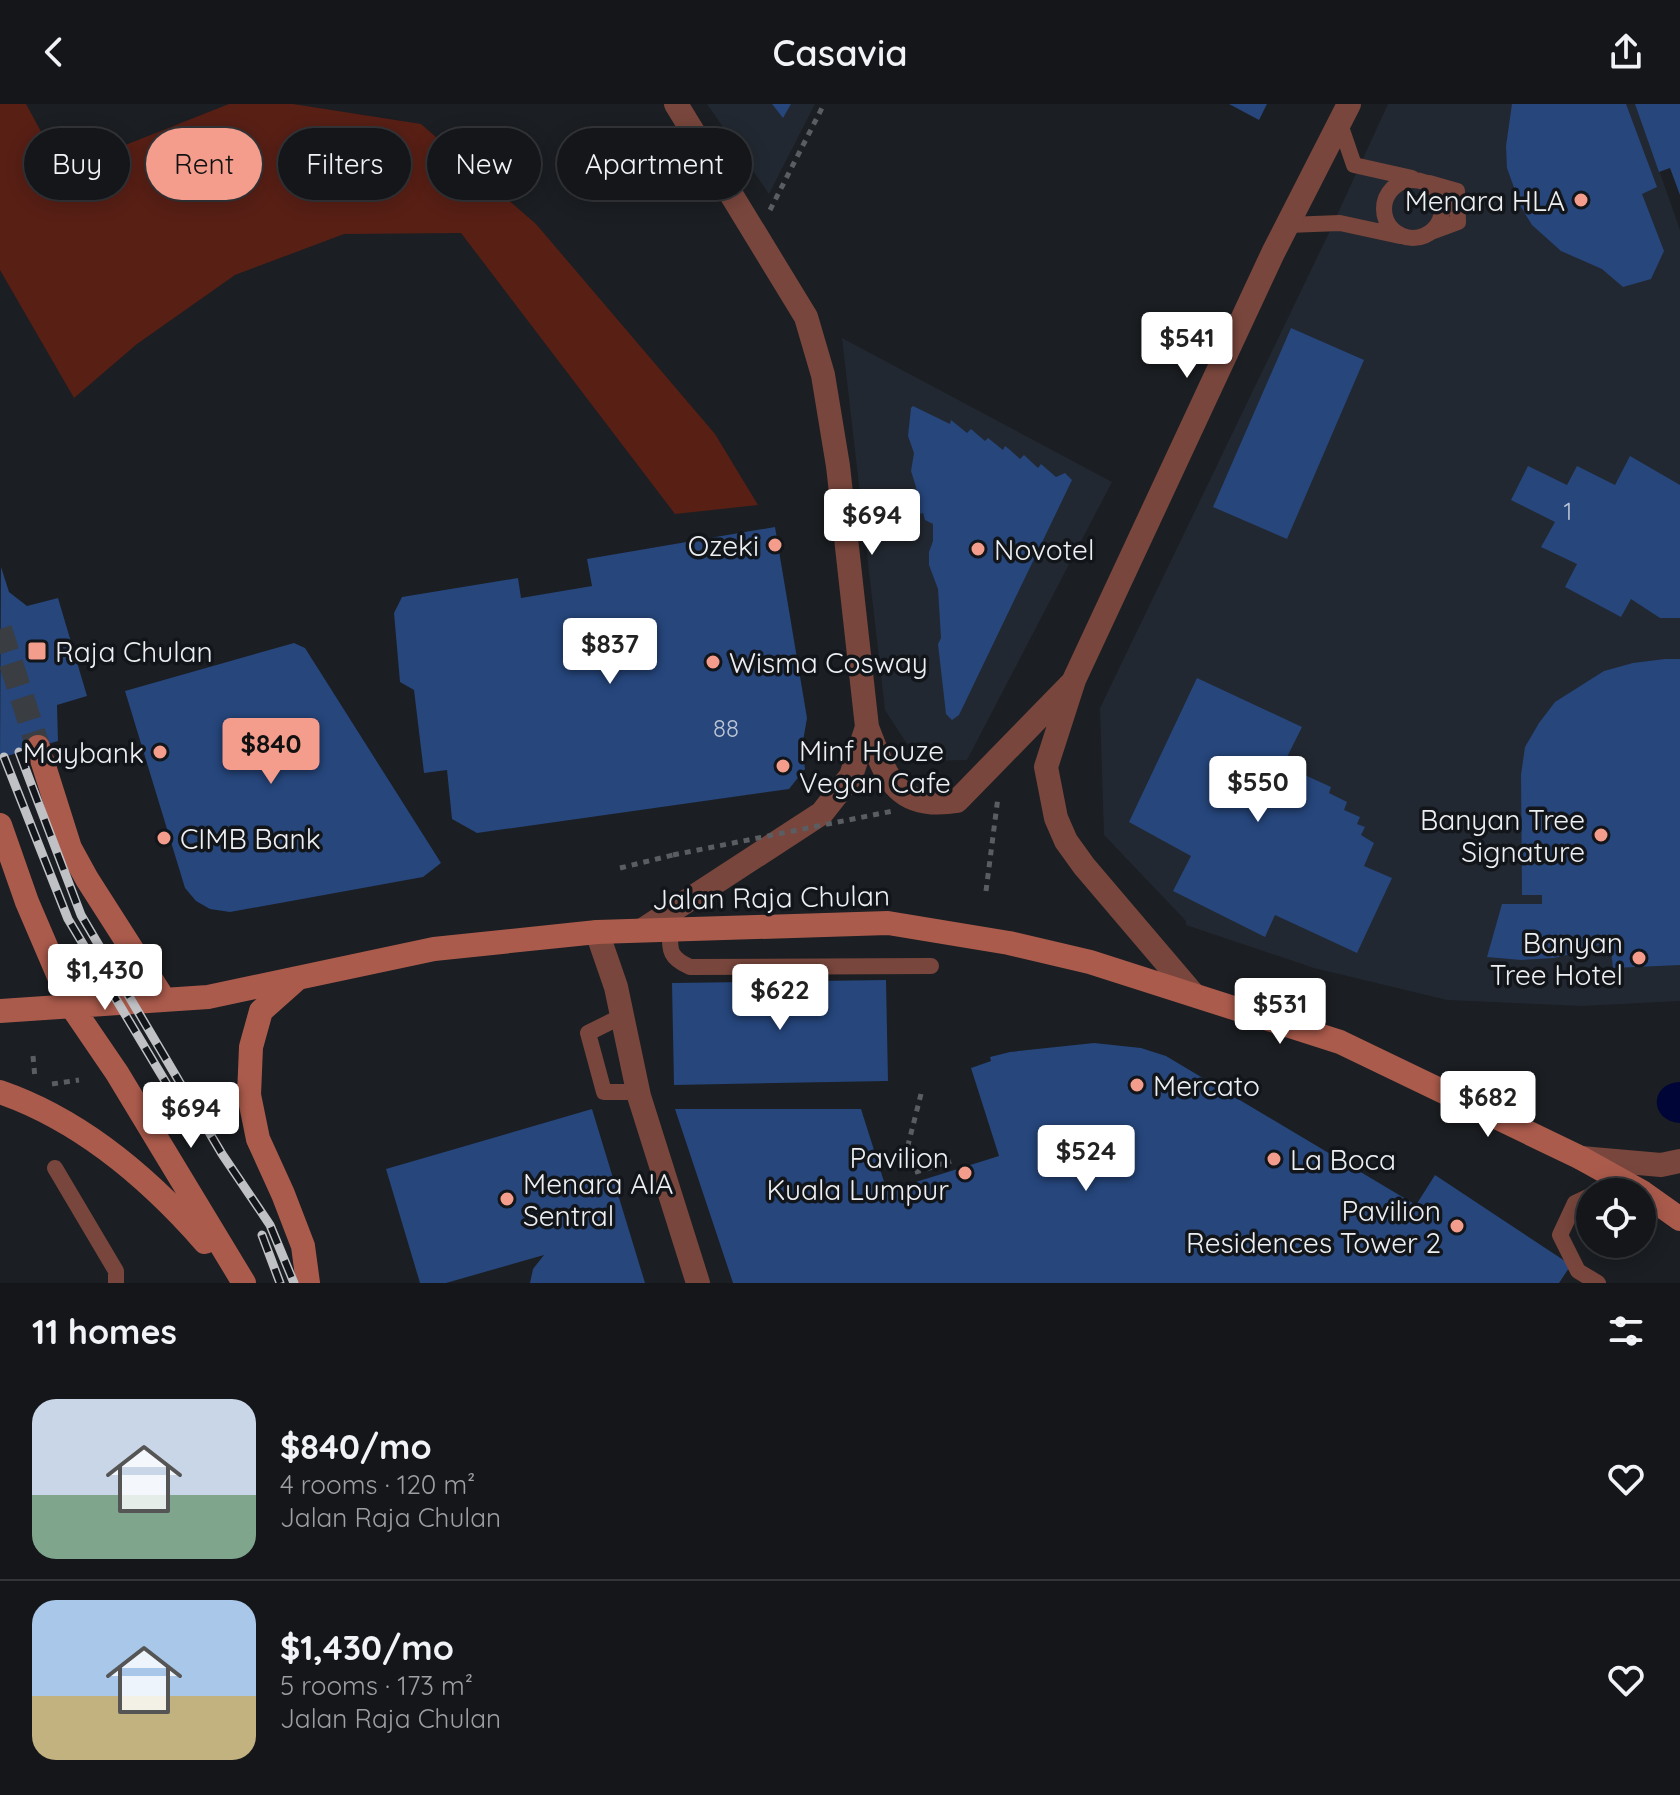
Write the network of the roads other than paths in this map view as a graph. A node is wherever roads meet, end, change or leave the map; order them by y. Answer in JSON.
{"nodes":[{"id":1,"x":676,"y":104,"type":"edge"},
{"id":2,"x":1344,"y":114,"type":"edge"},
{"id":3,"x":1424,"y":182,"type":"junction"},
{"id":4,"x":1288,"y":225,"type":"junction"},
{"id":5,"x":1402,"y":236,"type":"junction"},
{"id":6,"x":1074,"y":680,"type":"junction"},
{"id":7,"x":867,"y":727,"type":"junction"},
{"id":8,"x":38,"y":747,"type":"tunnel mouth"},
{"id":9,"x":0,"y":825,"type":"edge"},
{"id":10,"x":670,"y":928,"type":"junction"},
{"id":11,"x":644,"y":929,"type":"junction"},
{"id":12,"x":597,"y":932,"type":"junction"},
{"id":13,"x":931,"y":966,"type":"dead end"},
{"id":14,"x":299,"y":978,"type":"junction"},
{"id":15,"x":1193,"y":994,"type":"junction"},
{"id":16,"x":163,"y":998,"type":"junction"},
{"id":17,"x":72,"y":1007,"type":"junction"},
{"id":18,"x":0,"y":1011,"type":"edge"},
{"id":19,"x":622,"y":1016,"type":"junction"},
{"id":20,"x":0,"y":1092,"type":"edge"},
{"id":21,"x":638,"y":1092,"type":"junction"},
{"id":22,"x":1581,"y":1158,"type":"junction"},
{"id":23,"x":1680,"y":1161,"type":"edge"},
{"id":24,"x":55,"y":1168,"type":"dead end"},
{"id":25,"x":1616,"y":1178,"type":"edge"},
{"id":26,"x":1576,"y":1203,"type":"edge"},
{"id":27,"x":1656,"y":1203,"type":"edge"},
{"id":28,"x":1680,"y":1219,"type":"edge"},
{"id":29,"x":116,"y":1283,"type":"edge"},
{"id":30,"x":243,"y":1283,"type":"edge"},
{"id":31,"x":308,"y":1283,"type":"edge"},
{"id":32,"x":698,"y":1283,"type":"edge"},
{"id":33,"x":1598,"y":1283,"type":"edge"}],
"edges":[{"from":1,"to":7,"type":"street"},
{"from":2,"to":3,"type":"lane"},
{"from":2,"to":4,"type":"street"},
{"from":3,"to":5,"type":"lane"},
{"from":3,"to":5,"type":"lane"},
{"from":4,"to":5,"type":"lane"},
{"from":4,"to":6,"type":"street"},
{"from":6,"to":7,"type":"street"},
{"from":6,"to":15,"type":"street"},
{"from":7,"to":11,"type":"street"},
{"from":8,"to":16,"type":"main road"},
{"from":9,"to":17,"type":"main road"},
{"from":10,"to":11,"type":"main road","name":"Jalan Raja Chulan"},
{"from":10,"to":13,"type":"lane"},
{"from":10,"to":15,"type":"main road","name":"Jalan Raja Chulan"},
{"from":11,"to":12,"type":"main road","name":"Jalan Raja Chulan"},
{"from":12,"to":14,"type":"main road","name":"Jalan Raja Chulan"},
{"from":12,"to":19,"type":"street"},
{"from":14,"to":16,"type":"main road","name":"Jalan Raja Chulan"},
{"from":14,"to":31,"type":"main road"},
{"from":15,"to":22,"type":"main road","name":"Jalan Raja Chulan"},
{"from":16,"to":17,"type":"main road","name":"Jalan Raja Chulan"},
{"from":17,"to":18,"type":"main road","name":"Jalan Raja Chulan"},
{"from":17,"to":30,"type":"main road"},
{"from":19,"to":21,"type":"street"},
{"from":19,"to":21,"type":"lane"},
{"from":20,"to":30,"type":"main road"},
{"from":21,"to":32,"type":"street"},
{"from":22,"to":23,"type":"street"},
{"from":22,"to":25,"type":"main road","name":"Jalan Raja Chulan"},
{"from":24,"to":29,"type":"lane"},
{"from":26,"to":33,"type":"lane"},
{"from":27,"to":28,"type":"main road","name":"Jalan Raja Chulan"}]}
